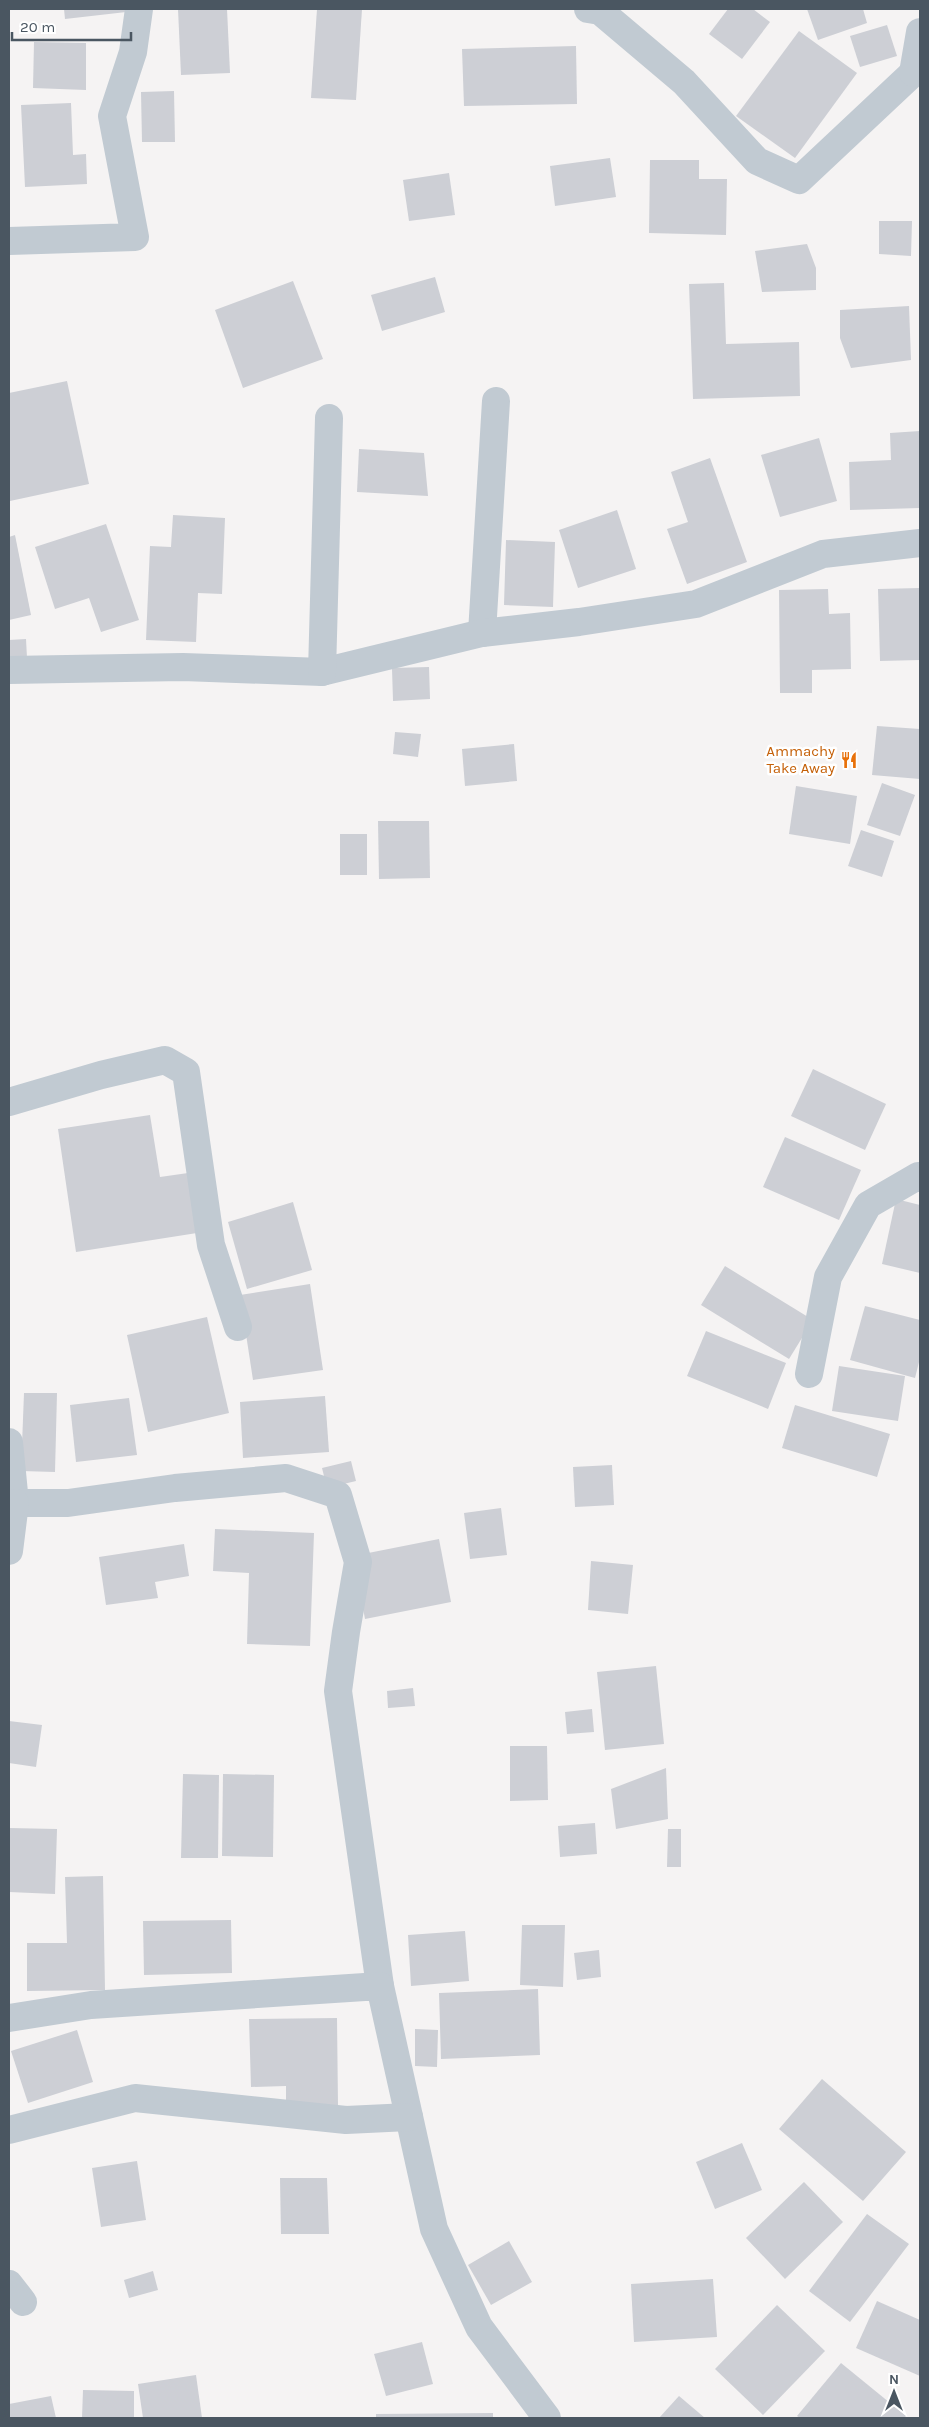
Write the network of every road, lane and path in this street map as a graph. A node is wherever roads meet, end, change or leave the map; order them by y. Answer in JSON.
{"nodes":[{"id":1,"x":140,"y":9,"type":"edge"},
{"id":2,"x":588,"y":9,"type":"edge"},
{"id":3,"x":920,"y":32,"type":"edge"},
{"id":4,"x":916,"y":72,"type":"edge"},
{"id":5,"x":9,"y":241,"type":"edge"},
{"id":6,"x":496,"y":400,"type":"dead end"},
{"id":7,"x":329,"y":418,"type":"dead end"},
{"id":8,"x":920,"y":543,"type":"edge"},
{"id":9,"x":482,"y":633,"type":"junction"},
{"id":10,"x":9,"y":670,"type":"edge"},
{"id":11,"x":322,"y":672,"type":"junction"},
{"id":12,"x":9,"y":1102,"type":"edge"},
{"id":13,"x":920,"y":1178,"type":"edge"},
{"id":14,"x":238,"y":1327,"type":"dead end"},
{"id":15,"x":809,"y":1374,"type":"dead end"},
{"id":16,"x":9,"y":1442,"type":"edge"},
{"id":17,"x":15,"y":1503,"type":"junction"},
{"id":18,"x":9,"y":1551,"type":"edge"},
{"id":19,"x":380,"y":1986,"type":"junction"},
{"id":20,"x":9,"y":2018,"type":"edge"},
{"id":21,"x":409,"y":2117,"type":"junction"},
{"id":22,"x":9,"y":2130,"type":"edge"},
{"id":23,"x":547,"y":2418,"type":"edge"}],
"edges":[{"from":1,"to":5,"type":"street"},
{"from":2,"to":4,"type":"street"},
{"from":3,"to":4,"type":"street"},
{"from":6,"to":9,"type":"street"},
{"from":7,"to":11,"type":"street"},
{"from":8,"to":9,"type":"street"},
{"from":9,"to":11,"type":"street"},
{"from":10,"to":11,"type":"street"},
{"from":12,"to":14,"type":"street"},
{"from":13,"to":15,"type":"street"},
{"from":16,"to":17,"type":"street"},
{"from":17,"to":18,"type":"street"},
{"from":17,"to":19,"type":"street"},
{"from":19,"to":20,"type":"street"},
{"from":19,"to":21,"type":"street"},
{"from":21,"to":22,"type":"street"},
{"from":21,"to":23,"type":"street"}]}
